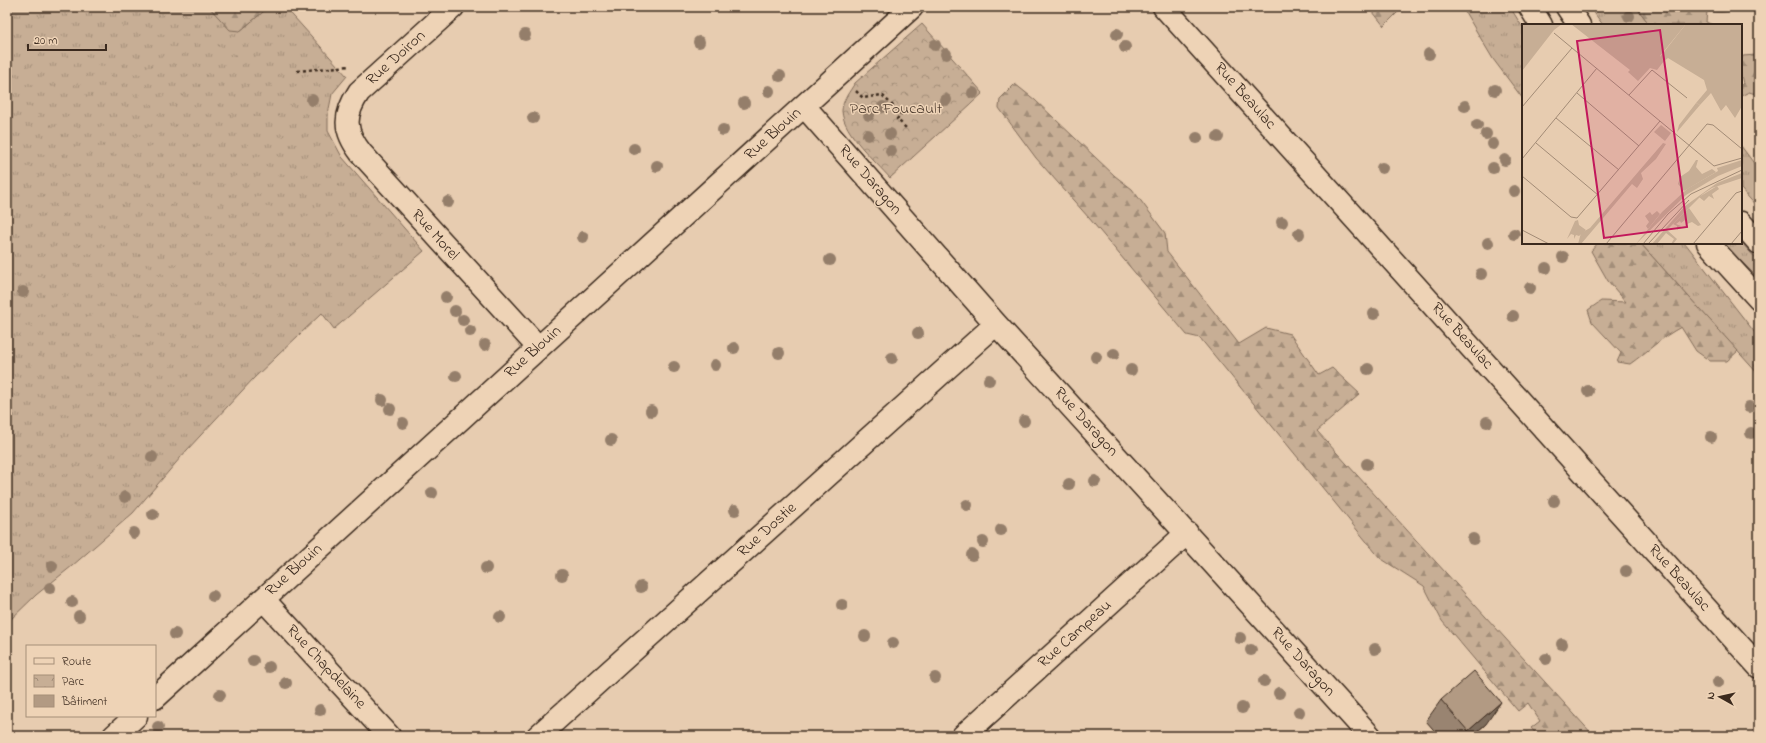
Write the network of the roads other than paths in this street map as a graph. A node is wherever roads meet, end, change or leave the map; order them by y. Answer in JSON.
{"nodes":[{"id":1,"x":453,"y":7,"type":"edge"},
{"id":2,"x":912,"y":7,"type":"edge"},
{"id":3,"x":1164,"y":7,"type":"edge"},
{"id":4,"x":1530,"y":7,"type":"edge"},
{"id":5,"x":1567,"y":7,"type":"edge"},
{"id":6,"x":1540,"y":24,"type":"edge"},
{"id":7,"x":1578,"y":24,"type":"edge"},
{"id":8,"x":804,"y":106,"type":"junction"},
{"id":9,"x":348,"y":116,"type":"joint"},
{"id":10,"x":1742,"y":225,"type":"edge"},
{"id":11,"x":1759,"y":243,"type":"edge"},
{"id":12,"x":1709,"y":244,"type":"edge"},
{"id":13,"x":1759,"y":299,"type":"edge"},
{"id":14,"x":996,"y":324,"type":"junction"},
{"id":15,"x":538,"y":347,"type":"junction"},
{"id":16,"x":1187,"y":533,"type":"junction"},
{"id":17,"x":263,"y":599,"type":"junction"},
{"id":18,"x":1759,"y":667,"type":"edge"},
{"id":19,"x":156,"y":697,"type":"edge"},
{"id":20,"x":135,"y":717,"type":"edge"},
{"id":21,"x":114,"y":736,"type":"edge"},
{"id":22,"x":389,"y":736,"type":"edge"},
{"id":23,"x":538,"y":736,"type":"edge"},
{"id":24,"x":963,"y":736,"type":"edge"},
{"id":25,"x":1370,"y":736,"type":"edge"}],
"edges":[{"from":1,"to":9,"type":"street","name":"Rue Doiron"},
{"from":2,"to":8,"type":"street","name":"Rue Blouin"},
{"from":3,"to":18,"type":"street","name":"Rue Beaulac"},
{"from":4,"to":6,"type":"street"},
{"from":5,"to":7,"type":"street"},
{"from":8,"to":14,"type":"street","name":"Rue Daragon"},
{"from":8,"to":15,"type":"street","name":"Rue Blouin"},
{"from":9,"to":15,"type":"street","name":"Rue Morel"},
{"from":10,"to":11,"type":"street"},
{"from":12,"to":13,"type":"street"},
{"from":14,"to":16,"type":"street","name":"Rue Daragon"},
{"from":14,"to":23,"type":"street","name":"Rue Dostie"},
{"from":15,"to":17,"type":"street","name":"Rue Blouin"},
{"from":16,"to":24,"type":"street","name":"Rue Campeau"},
{"from":16,"to":25,"type":"street","name":"Rue Daragon"},
{"from":17,"to":19,"type":"street","name":"Rue Blouin"},
{"from":17,"to":22,"type":"street","name":"Rue Chapdelaine"},
{"from":20,"to":21,"type":"street"}]}
